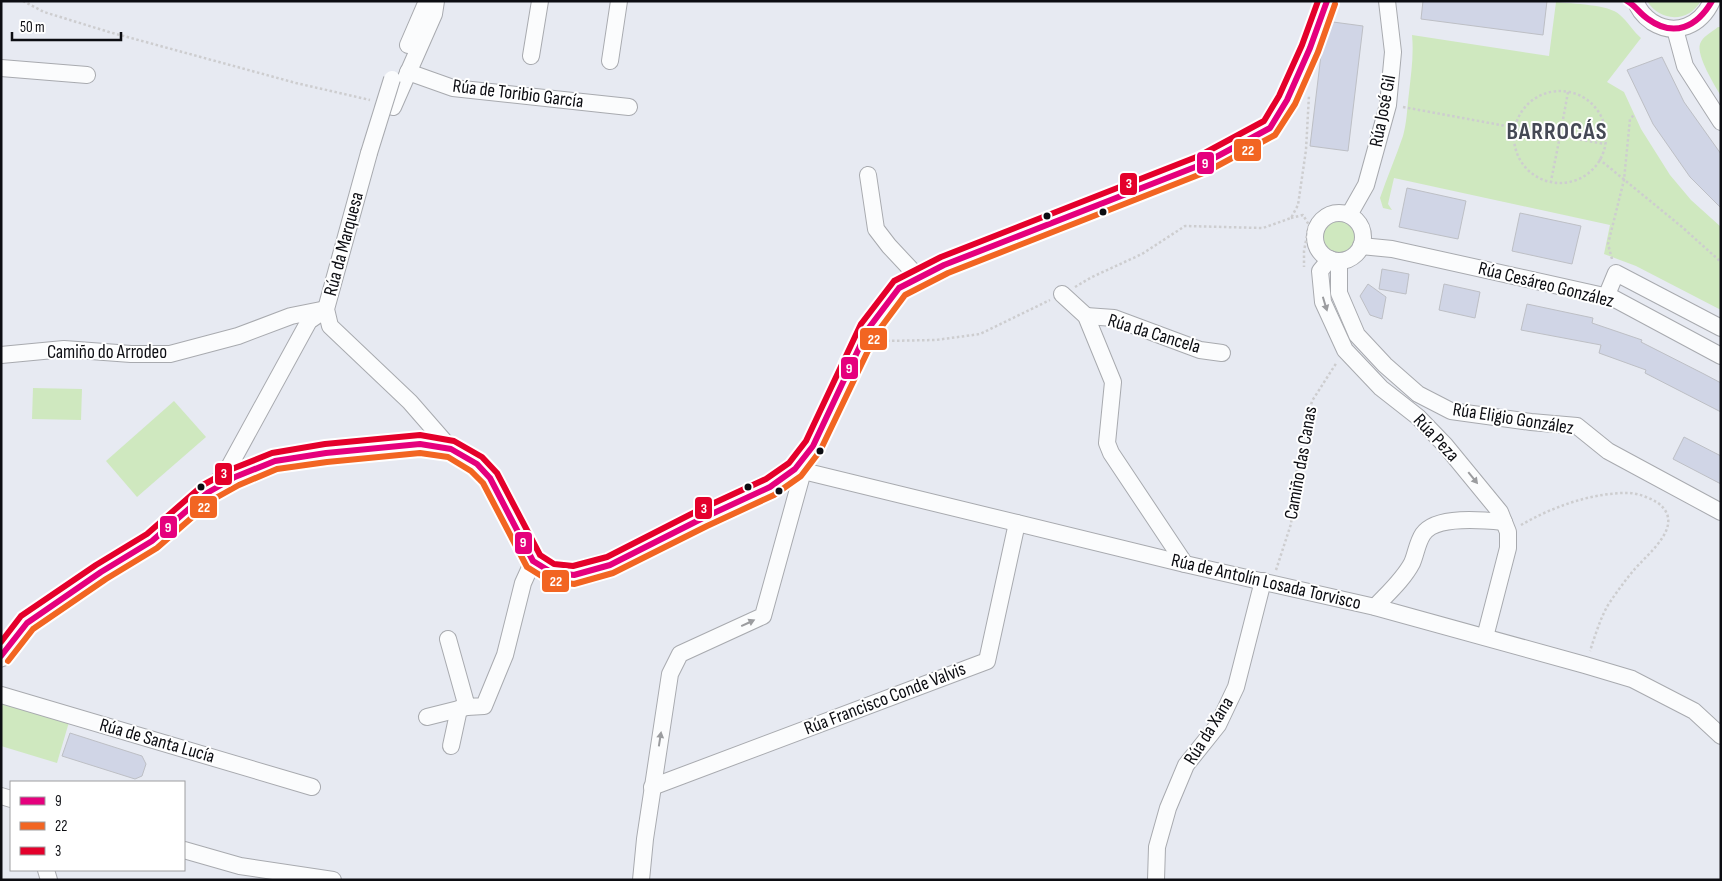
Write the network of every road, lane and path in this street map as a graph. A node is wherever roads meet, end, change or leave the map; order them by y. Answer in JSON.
{"nodes":[{"id":1,"x":23,"y":1,"type":"edge"},
{"id":2,"x":427,"y":1,"type":"edge"},
{"id":3,"x":436,"y":1,"type":"edge"},
{"id":4,"x":540,"y":1,"type":"edge"},
{"id":5,"x":619,"y":1,"type":"edge"},
{"id":6,"x":1327,"y":1,"type":"edge"},
{"id":7,"x":1388,"y":1,"type":"edge"},
{"id":8,"x":1712,"y":1,"type":"edge"},
{"id":9,"x":1633,"y":2,"type":"edge"},
{"id":10,"x":1675,"y":29,"type":"junction"},
{"id":11,"x":531,"y":56,"type":"dead end"},
{"id":12,"x":610,"y":61,"type":"dead end"},
{"id":13,"x":1,"y":68,"type":"edge"},
{"id":14,"x":408,"y":72,"type":"junction"},
{"id":15,"x":87,"y":75,"type":"dead end"},
{"id":16,"x":1309,"y":88,"type":"dead end"},
{"id":17,"x":1568,"y":92,"type":"junction"},
{"id":18,"x":1388,"y":105,"type":"junction"},
{"id":19,"x":393,"y":107,"type":"joint"},
{"id":20,"x":629,"y":107,"type":"dead end"},
{"id":21,"x":1634,"y":115,"type":"dead end"},
{"id":22,"x":1721,"y":122,"type":"edge"},
{"id":23,"x":1515,"y":127,"type":"junction"},
{"id":24,"x":1560,"y":136,"type":"junction"},
{"id":25,"x":1605,"y":144,"type":"junction"},
{"id":26,"x":1599,"y":159,"type":"junction"},
{"id":27,"x":868,"y":175,"type":"dead end"},
{"id":28,"x":1624,"y":180,"type":"junction"},
{"id":29,"x":1551,"y":182,"type":"junction"},
{"id":30,"x":1348,"y":215,"type":"junction"},
{"id":31,"x":1291,"y":218,"type":"junction"},
{"id":32,"x":1608,"y":244,"type":"dead end"},
{"id":33,"x":1361,"y":246,"type":"junction"},
{"id":34,"x":1334,"y":260,"type":"junction"},
{"id":35,"x":1721,"y":262,"type":"edge"},
{"id":36,"x":1304,"y":274,"type":"dead end"},
{"id":37,"x":920,"y":278,"type":"junction"},
{"id":38,"x":1062,"y":294,"type":"junction"},
{"id":39,"x":1606,"y":297,"type":"junction"},
{"id":40,"x":326,"y":309,"type":"junction"},
{"id":41,"x":1086,"y":316,"type":"junction"},
{"id":42,"x":1721,"y":328,"type":"edge"},
{"id":43,"x":863,"y":341,"type":"junction"},
{"id":44,"x":1345,"y":350,"type":"junction"},
{"id":45,"x":1222,"y":353,"type":"dead end"},
{"id":46,"x":1,"y":355,"type":"edge"},
{"id":47,"x":1721,"y":356,"type":"edge"},
{"id":48,"x":451,"y":448,"type":"junction"},
{"id":49,"x":799,"y":470,"type":"junction"},
{"id":50,"x":207,"y":494,"type":"junction"},
{"id":51,"x":1721,"y":512,"type":"edge"},
{"id":52,"x":1017,"y":523,"type":"junction"},
{"id":53,"x":1506,"y":527,"type":"junction"},
{"id":54,"x":533,"y":561,"type":"junction"},
{"id":55,"x":1185,"y":564,"type":"junction"},
{"id":56,"x":1267,"y":582,"type":"junction"},
{"id":57,"x":1375,"y":607,"type":"junction"},
{"id":58,"x":1485,"y":637,"type":"junction"},
{"id":59,"x":448,"y":639,"type":"dead end"},
{"id":60,"x":1,"y":656,"type":"edge"},
{"id":61,"x":1585,"y":664,"type":"junction"},
{"id":62,"x":1,"y":695,"type":"edge"},
{"id":63,"x":463,"y":708,"type":"junction"},
{"id":64,"x":427,"y":717,"type":"dead end"},
{"id":65,"x":1721,"y":736,"type":"edge"},
{"id":66,"x":451,"y":746,"type":"dead end"},
{"id":67,"x":312,"y":787,"type":"dead end"},
{"id":68,"x":652,"y":787,"type":"junction"},
{"id":69,"x":185,"y":850,"type":"edge"},
{"id":70,"x":334,"y":880,"type":"edge"},
{"id":71,"x":641,"y":880,"type":"edge"},
{"id":72,"x":1156,"y":880,"type":"edge"}],
"edges":[{"from":1,"to":19,"type":"path"},
{"from":2,"to":40,"type":"street","name":"Rúa da Marquesa","bridge":true},
{"from":3,"to":14,"type":"street"},
{"from":4,"to":11,"type":"street"},
{"from":5,"to":12,"type":"street"},
{"from":6,"to":37,"type":"street"},
{"from":7,"to":18,"type":"street","name":"Rúa José Gil"},
{"from":8,"to":10,"type":"street"},
{"from":9,"to":10,"type":"street"},
{"from":10,"to":22,"type":"street"},
{"from":13,"to":15,"type":"street"},
{"from":14,"to":19,"type":"street"},
{"from":14,"to":20,"type":"street","name":"Rúa de Toribio García"},
{"from":16,"to":31,"type":"path"},
{"from":17,"to":23,"type":"path"},
{"from":17,"to":24,"type":"path"},
{"from":17,"to":25,"type":"path"},
{"from":18,"to":23,"type":"path"},
{"from":18,"to":30,"type":"street","name":"Rúa José Gil"},
{"from":21,"to":28,"type":"path"},
{"from":23,"to":24,"type":"path"},
{"from":23,"to":29,"type":"path"},
{"from":24,"to":25,"type":"path"},
{"from":24,"to":29,"type":"path"},
{"from":25,"to":26,"type":"path"},
{"from":26,"to":28,"type":"path"},
{"from":26,"to":29,"type":"path"},
{"from":27,"to":37,"type":"street"},
{"from":28,"to":32,"type":"path"},
{"from":28,"to":35,"type":"path"},
{"from":30,"to":33,"type":"street"},
{"from":30,"to":34,"type":"street"},
{"from":31,"to":36,"type":"path"},
{"from":31,"to":38,"type":"path"},
{"from":33,"to":34,"type":"street"},
{"from":33,"to":39,"type":"street","name":"Rúa Cesáreo González"},
{"from":34,"to":44,"type":"street","name":"Rúa Peza","one_way":true},
{"from":34,"to":51,"type":"street","name":"Rúa Eligio González"},
{"from":37,"to":43,"type":"street"},
{"from":38,"to":41,"type":"street"},
{"from":38,"to":43,"type":"path"},
{"from":39,"to":42,"type":"street"},
{"from":39,"to":47,"type":"street","name":"Rúa Cesáreo González"},
{"from":40,"to":46,"type":"street","name":"Camiño do Arrodeo"},
{"from":40,"to":48,"type":"street","name":"Rúa da Marquesa"},
{"from":40,"to":50,"type":"street"},
{"from":41,"to":45,"type":"street","name":"Rúa da Cancela"},
{"from":41,"to":55,"type":"street"},
{"from":43,"to":49,"type":"street"},
{"from":44,"to":53,"type":"street","name":"Rúa Peza","one_way":true},
{"from":44,"to":56,"type":"path","name":"Camiño das Canas"},
{"from":48,"to":50,"type":"street"},
{"from":48,"to":54,"type":"street"},
{"from":49,"to":52,"type":"street","name":"Rúa de Antolín Losada Torvisco"},
{"from":49,"to":54,"type":"street"},
{"from":68,"to":49,"type":"street","one_way":true},
{"from":50,"to":60,"type":"street"},
{"from":52,"to":55,"type":"street","name":"Rúa de Antolín Losada Torvisco"},
{"from":52,"to":68,"type":"street","name":"Rúa Francisco Conde Valvis"},
{"from":53,"to":57,"type":"street"},
{"from":53,"to":58,"type":"street"},
{"from":53,"to":61,"type":"path"},
{"from":54,"to":63,"type":"street"},
{"from":55,"to":56,"type":"street","name":"Rúa de Antolín Losada Torvisco"},
{"from":56,"to":57,"type":"street","name":"Rúa de Antolín Losada Torvisco"},
{"from":56,"to":72,"type":"street","name":"Rúa da Xana"},
{"from":57,"to":58,"type":"street","name":"Rúa de Antolín Losada Torvisco"},
{"from":58,"to":61,"type":"street","name":"Rúa de Antolín Losada Torvisco"},
{"from":59,"to":63,"type":"street"},
{"from":61,"to":65,"type":"street","name":"Rúa de Antolín Losada Torvisco"},
{"from":62,"to":67,"type":"street","name":"Rúa de Santa Lucía"},
{"from":63,"to":64,"type":"street"},
{"from":63,"to":66,"type":"street"},
{"from":68,"to":71,"type":"street"},
{"from":69,"to":70,"type":"street"}]}
